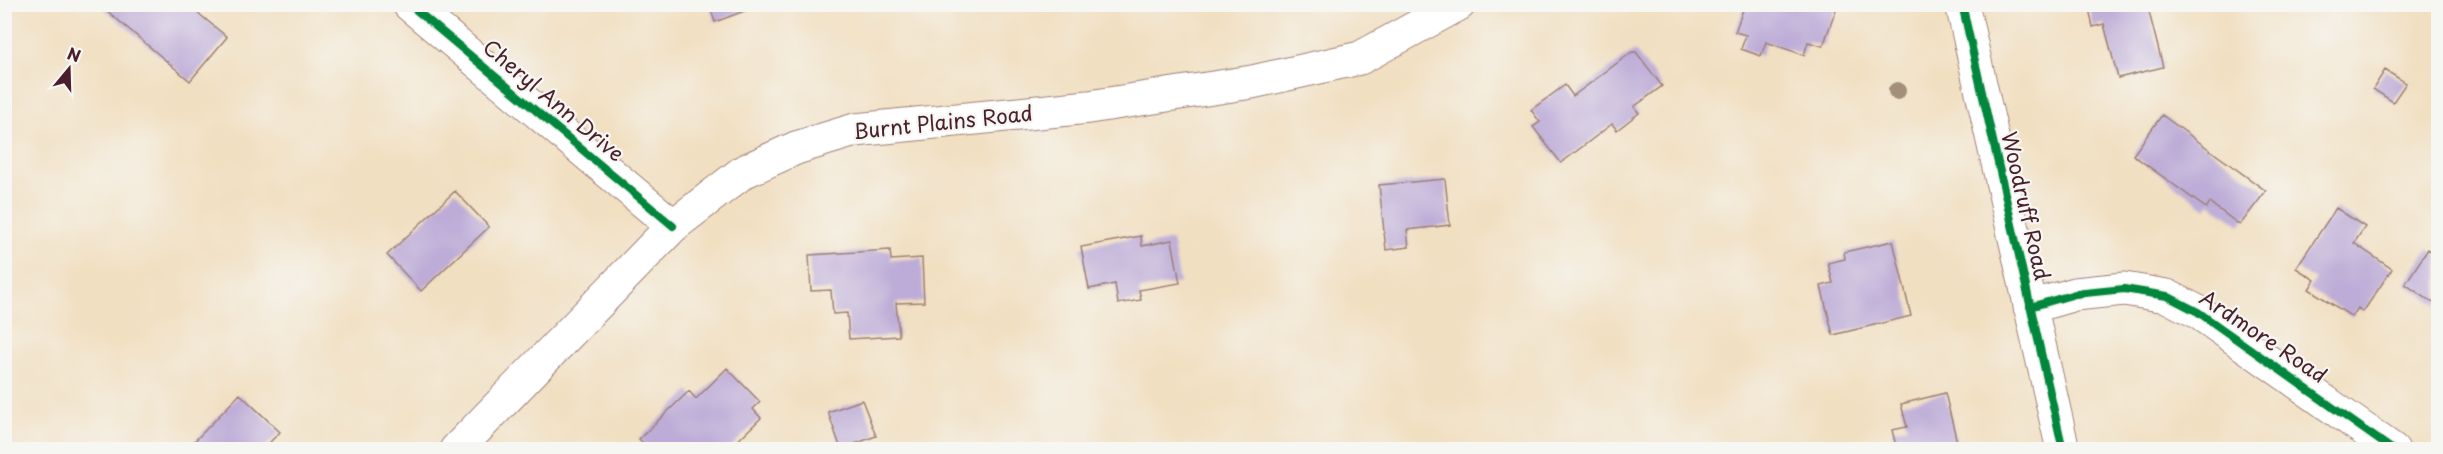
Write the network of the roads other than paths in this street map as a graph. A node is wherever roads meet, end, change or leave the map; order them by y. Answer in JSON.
{"nodes":[{"id":1,"x":409,"y":4,"type":"edge"},
{"id":2,"x":1459,"y":4,"type":"edge"},
{"id":3,"x":1962,"y":4,"type":"edge"},
{"id":4,"x":673,"y":226,"type":"junction"},
{"id":5,"x":2030,"y":308,"type":"junction"},
{"id":6,"x":456,"y":450,"type":"edge"},
{"id":7,"x":2063,"y":450,"type":"edge"},
{"id":8,"x":2393,"y":450,"type":"edge"}],
"edges":[{"from":1,"to":4,"type":"street","name":"Cheryl Ann Drive"},
{"from":2,"to":4,"type":"street","name":"Burnt Plains Road"},
{"from":3,"to":5,"type":"street","name":"Woodruff Road"},
{"from":4,"to":6,"type":"street","name":"Burnt Plains Road"},
{"from":5,"to":7,"type":"street","name":"Woodruff Road"},
{"from":5,"to":8,"type":"street","name":"Ardmore Road"}]}
